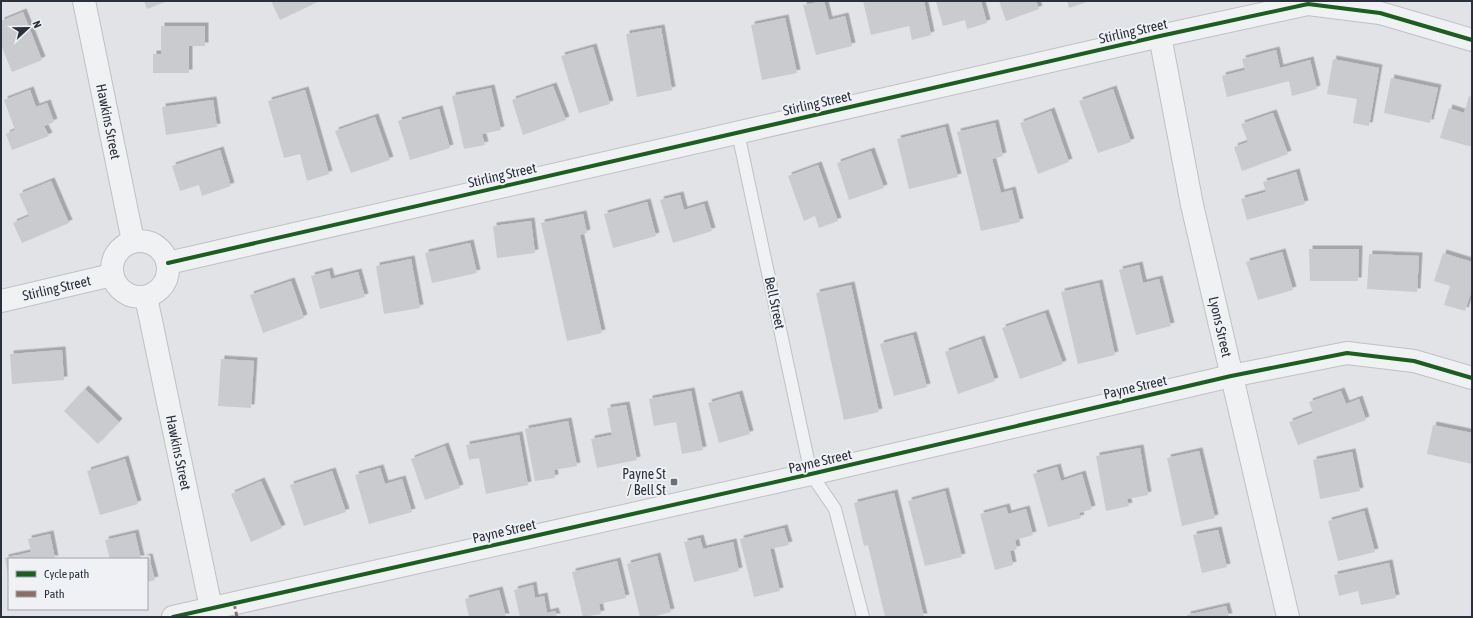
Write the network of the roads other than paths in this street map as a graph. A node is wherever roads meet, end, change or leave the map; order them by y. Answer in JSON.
{"nodes":[{"id":1,"x":84,"y":1,"type":"edge"},
{"id":2,"x":1160,"y":36,"type":"junction"},
{"id":3,"x":1472,"y":40,"type":"edge"},
{"id":4,"x":738,"y":133,"type":"junction"},
{"id":5,"x":133,"y":241,"type":"junction"},
{"id":6,"x":168,"y":263,"type":"junction"},
{"id":7,"x":112,"y":275,"type":"junction"},
{"id":8,"x":146,"y":297,"type":"junction"},
{"id":9,"x":1,"y":300,"type":"edge"},
{"id":10,"x":1231,"y":376,"type":"junction"},
{"id":11,"x":1472,"y":378,"type":"edge"},
{"id":12,"x":811,"y":474,"type":"junction"},
{"id":13,"x":210,"y":608,"type":"junction"},
{"id":14,"x":173,"y":617,"type":"edge"},
{"id":15,"x":863,"y":617,"type":"edge"},
{"id":16,"x":1288,"y":617,"type":"edge"}],
"edges":[{"from":1,"to":5,"type":"street","name":"Hawkins Street"},
{"from":2,"to":3,"type":"street","name":"Stirling Street"},
{"from":2,"to":4,"type":"street","name":"Stirling Street"},
{"from":2,"to":10,"type":"street","name":"Lyons Street"},
{"from":4,"to":6,"type":"street","name":"Stirling Street"},
{"from":4,"to":12,"type":"lane","name":"Bell Street"},
{"from":5,"to":6,"type":"street"},
{"from":5,"to":7,"type":"street"},
{"from":6,"to":8,"type":"street"},
{"from":7,"to":8,"type":"street"},
{"from":7,"to":9,"type":"street","name":"Stirling Street"},
{"from":8,"to":13,"type":"street","name":"Hawkins Street"},
{"from":10,"to":11,"type":"street","name":"Payne Street"},
{"from":10,"to":12,"type":"street","name":"Payne Street"},
{"from":10,"to":16,"type":"street","name":"Lyons Street"},
{"from":12,"to":13,"type":"street","name":"Payne Street"},
{"from":12,"to":15,"type":"lane"},
{"from":13,"to":14,"type":"street","name":"Payne Street"}]}
